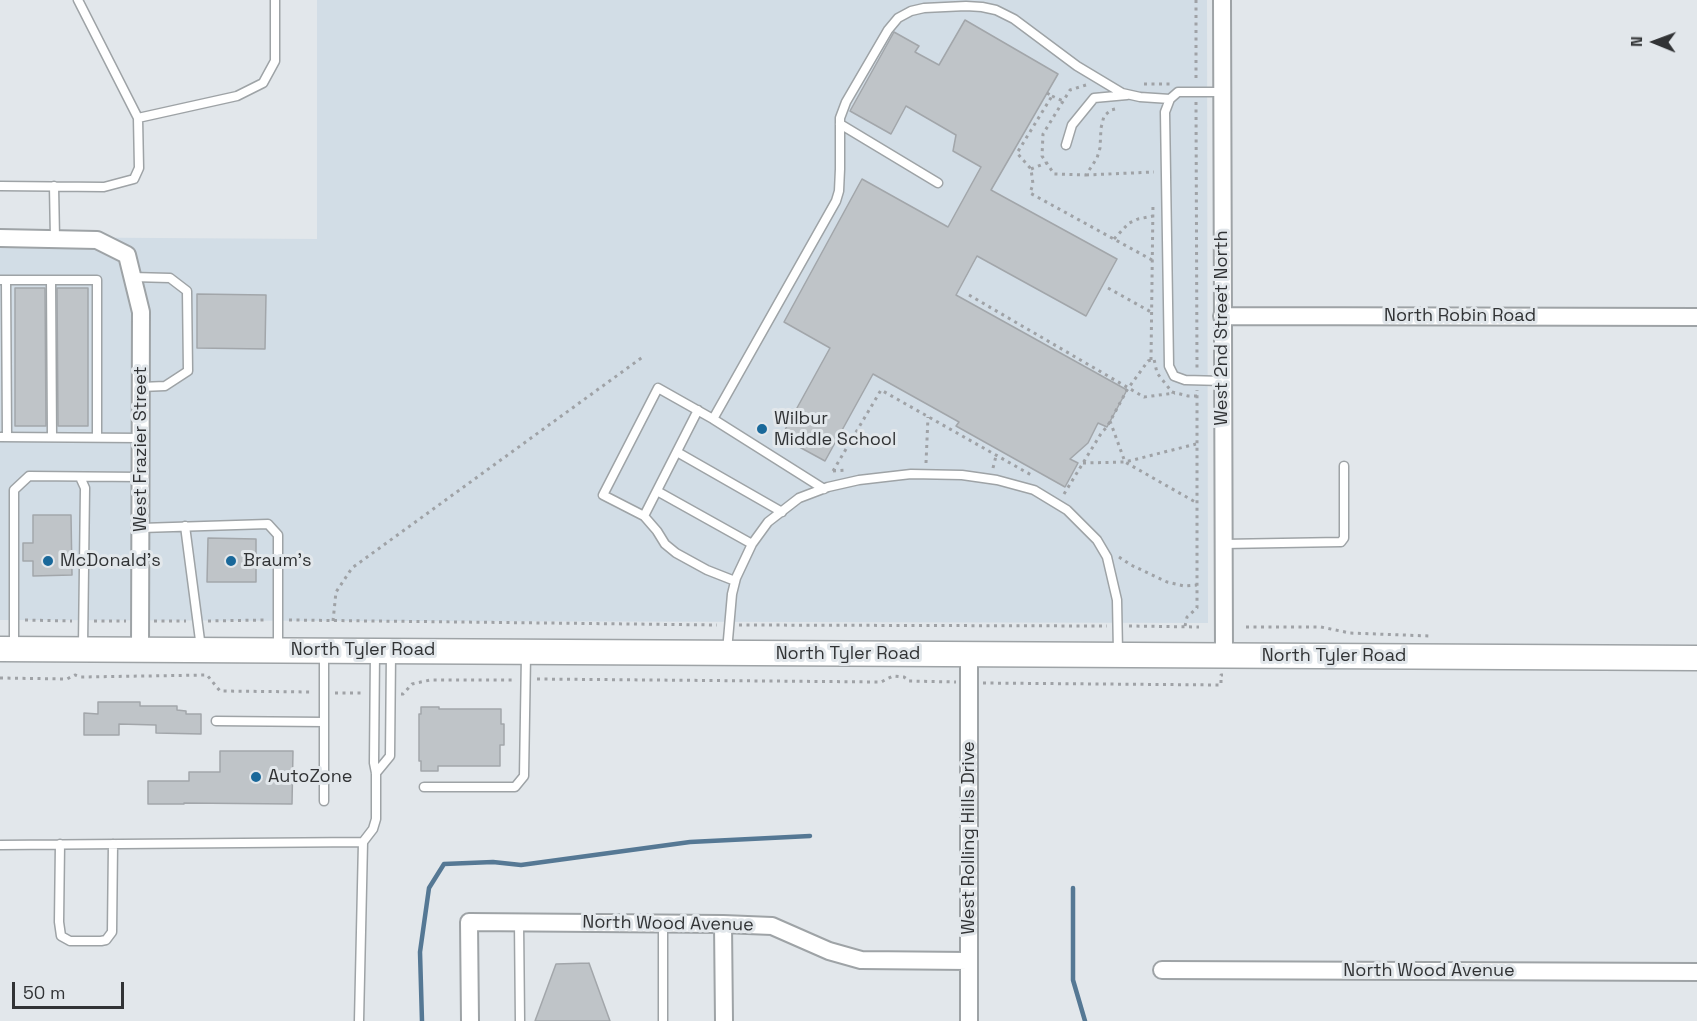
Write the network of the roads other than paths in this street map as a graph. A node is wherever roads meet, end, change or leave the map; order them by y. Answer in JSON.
{"nodes":[{"id":1,"x":78,"y":0,"type":"edge"},
{"id":2,"x":275,"y":0,"type":"edge"},
{"id":3,"x":1222,"y":0,"type":"edge"},
{"id":4,"x":1222,"y":92,"type":"junction"},
{"id":5,"x":1130,"y":95,"type":"junction"},
{"id":6,"x":1170,"y":99,"type":"junction"},
{"id":7,"x":138,"y":118,"type":"junction"},
{"id":8,"x":840,"y":124,"type":"junction"},
{"id":9,"x":1066,"y":145,"type":"dead end"},
{"id":10,"x":938,"y":183,"type":"dead end"},
{"id":11,"x":0,"y":186,"type":"edge"},
{"id":12,"x":54,"y":186,"type":"junction"},
{"id":13,"x":0,"y":238,"type":"edge"},
{"id":14,"x":55,"y":239,"type":"junction"},
{"id":15,"x":132,"y":277,"type":"junction"},
{"id":16,"x":3,"y":280,"type":"edge"},
{"id":17,"x":51,"y":280,"type":"junction"},
{"id":18,"x":1222,"y":315,"type":"junction"},
{"id":19,"x":1697,"y":317,"type":"edge"},
{"id":20,"x":1222,"y":381,"type":"junction"},
{"id":21,"x":141,"y":387,"type":"junction"},
{"id":22,"x":699,"y":410,"type":"junction"},
{"id":23,"x":713,"y":419,"type":"junction"},
{"id":24,"x":4,"y":437,"type":"edge"},
{"id":25,"x":52,"y":437,"type":"junction"},
{"id":26,"x":97,"y":437,"type":"junction"},
{"id":27,"x":141,"y":438,"type":"junction"},
{"id":28,"x":677,"y":452,"type":"junction"},
{"id":29,"x":1344,"y":466,"type":"dead end"},
{"id":30,"x":80,"y":477,"type":"junction"},
{"id":31,"x":141,"y":477,"type":"junction"},
{"id":32,"x":824,"y":489,"type":"junction"},
{"id":33,"x":657,"y":491,"type":"junction"},
{"id":34,"x":782,"y":512,"type":"junction"},
{"id":35,"x":645,"y":516,"type":"junction"},
{"id":36,"x":185,"y":526,"type":"junction"},
{"id":37,"x":141,"y":528,"type":"junction"},
{"id":38,"x":752,"y":544,"type":"junction"},
{"id":39,"x":1223,"y":544,"type":"junction"},
{"id":40,"x":735,"y":581,"type":"junction"},
{"id":41,"x":7,"y":649,"type":"edge"},
{"id":42,"x":83,"y":649,"type":"junction"},
{"id":43,"x":140,"y":649,"type":"junction"},
{"id":44,"x":201,"y":650,"type":"junction"},
{"id":45,"x":278,"y":650,"type":"junction"},
{"id":46,"x":324,"y":650,"type":"junction"},
{"id":47,"x":383,"y":650,"type":"junction"},
{"id":48,"x":526,"y":651,"type":"junction"},
{"id":49,"x":727,"y":653,"type":"junction"},
{"id":50,"x":969,"y":655,"type":"junction"},
{"id":51,"x":1118,"y":655,"type":"junction"},
{"id":52,"x":1697,"y":658,"type":"edge"},
{"id":53,"x":1228,"y":665,"type":"junction"},
{"id":54,"x":216,"y":721,"type":"dead end"},
{"id":55,"x":324,"y":722,"type":"junction"},
{"id":56,"x":376,"y":773,"type":"junction"},
{"id":57,"x":424,"y":787,"type":"dead end"},
{"id":58,"x":324,"y":801,"type":"dead end"},
{"id":59,"x":363,"y":842,"type":"junction"},
{"id":60,"x":60,"y":844,"type":"junction"},
{"id":61,"x":112,"y":844,"type":"junction"},
{"id":62,"x":0,"y":845,"type":"edge"},
{"id":63,"x":519,"y":922,"type":"junction"},
{"id":64,"x":663,"y":923,"type":"junction"},
{"id":65,"x":723,"y":924,"type":"junction"},
{"id":66,"x":969,"y":961,"type":"junction"},
{"id":67,"x":1162,"y":970,"type":"dead end"},
{"id":68,"x":1697,"y":972,"type":"edge"},
{"id":69,"x":359,"y":1021,"type":"edge"},
{"id":70,"x":470,"y":1021,"type":"edge"},
{"id":71,"x":520,"y":1021,"type":"edge"},
{"id":72,"x":663,"y":1021,"type":"edge"},
{"id":73,"x":724,"y":1021,"type":"edge"},
{"id":74,"x":969,"y":1021,"type":"edge"}],
"edges":[{"from":1,"to":7,"type":"lane"},
{"from":2,"to":7,"type":"lane"},
{"from":3,"to":4,"type":"street","name":"West 2nd Street North"},
{"from":4,"to":6,"type":"lane"},
{"from":4,"to":18,"type":"street","name":"West 2nd Street North"},
{"from":5,"to":6,"type":"lane"},
{"from":5,"to":8,"type":"lane"},
{"from":5,"to":9,"type":"lane"},
{"from":6,"to":20,"type":"lane"},
{"from":7,"to":12,"type":"lane"},
{"from":8,"to":10,"type":"lane"},
{"from":8,"to":23,"type":"lane"},
{"from":11,"to":12,"type":"lane"},
{"from":12,"to":14,"type":"lane"},
{"from":13,"to":14,"type":"street"},
{"from":14,"to":15,"type":"street","name":"West Frazier Street"},
{"from":15,"to":21,"type":"street","name":"West Frazier Street"},
{"from":15,"to":21,"type":"lane"},
{"from":16,"to":17,"type":"lane"},
{"from":16,"to":24,"type":"lane"},
{"from":17,"to":25,"type":"lane"},
{"from":17,"to":26,"type":"lane"},
{"from":18,"to":19,"type":"street","name":"North Robin Road"},
{"from":18,"to":20,"type":"street","name":"West 2nd Street North"},
{"from":20,"to":39,"type":"street","name":"West 2nd Street North"},
{"from":21,"to":27,"type":"street","name":"West Frazier Street"},
{"from":22,"to":23,"type":"lane"},
{"from":22,"to":28,"type":"lane"},
{"from":22,"to":35,"type":"lane"},
{"from":23,"to":32,"type":"lane"},
{"from":24,"to":25,"type":"lane"},
{"from":25,"to":26,"type":"lane"},
{"from":26,"to":27,"type":"lane"},
{"from":27,"to":31,"type":"street","name":"West Frazier Street"},
{"from":28,"to":33,"type":"lane"},
{"from":28,"to":34,"type":"lane"},
{"from":29,"to":39,"type":"lane"},
{"from":30,"to":31,"type":"lane"},
{"from":30,"to":41,"type":"lane"},
{"from":30,"to":42,"type":"lane"},
{"from":31,"to":37,"type":"street","name":"West Frazier Street"},
{"from":32,"to":34,"type":"lane"},
{"from":32,"to":51,"type":"lane"},
{"from":33,"to":35,"type":"lane"},
{"from":33,"to":38,"type":"lane"},
{"from":34,"to":38,"type":"lane"},
{"from":35,"to":40,"type":"lane"},
{"from":36,"to":37,"type":"lane"},
{"from":36,"to":44,"type":"lane"},
{"from":36,"to":45,"type":"lane"},
{"from":37,"to":43,"type":"street","name":"West Frazier Street"},
{"from":38,"to":40,"type":"lane"},
{"from":39,"to":53,"type":"street","name":"West 2nd Street North"},
{"from":40,"to":49,"type":"lane"},
{"from":41,"to":42,"type":"main road","name":"North Tyler Road"},
{"from":42,"to":43,"type":"main road","name":"North Tyler Road"},
{"from":43,"to":44,"type":"main road","name":"North Tyler Road"},
{"from":44,"to":45,"type":"main road","name":"North Tyler Road"},
{"from":45,"to":46,"type":"main road","name":"North Tyler Road"},
{"from":46,"to":47,"type":"main road","name":"North Tyler Road"},
{"from":46,"to":55,"type":"lane"},
{"from":47,"to":48,"type":"main road","name":"North Tyler Road"},
{"from":47,"to":56,"type":"lane"},
{"from":47,"to":56,"type":"lane"},
{"from":48,"to":49,"type":"main road","name":"North Tyler Road"},
{"from":48,"to":57,"type":"lane"},
{"from":49,"to":50,"type":"main road","name":"North Tyler Road"},
{"from":50,"to":51,"type":"main road","name":"North Tyler Road"},
{"from":50,"to":66,"type":"street","name":"West Rolling Hills Drive"},
{"from":51,"to":53,"type":"main road","name":"North Tyler Road"},
{"from":52,"to":53,"type":"main road","name":"North Tyler Road"},
{"from":54,"to":55,"type":"lane"},
{"from":55,"to":58,"type":"lane"},
{"from":56,"to":59,"type":"lane"},
{"from":59,"to":61,"type":"lane"},
{"from":59,"to":69,"type":"lane"},
{"from":60,"to":61,"type":"lane"},
{"from":60,"to":61,"type":"lane"},
{"from":60,"to":62,"type":"lane"},
{"from":63,"to":64,"type":"street","name":"North Wood Avenue"},
{"from":63,"to":70,"type":"street","name":"North Wood Avenue"},
{"from":63,"to":71,"type":"lane"},
{"from":64,"to":65,"type":"street","name":"North Wood Avenue"},
{"from":64,"to":72,"type":"lane"},
{"from":65,"to":66,"type":"street","name":"North Wood Avenue"},
{"from":65,"to":73,"type":"street"},
{"from":66,"to":74,"type":"street","name":"West Rolling Hills Drive"},
{"from":67,"to":68,"type":"street","name":"North Wood Avenue"}]}
